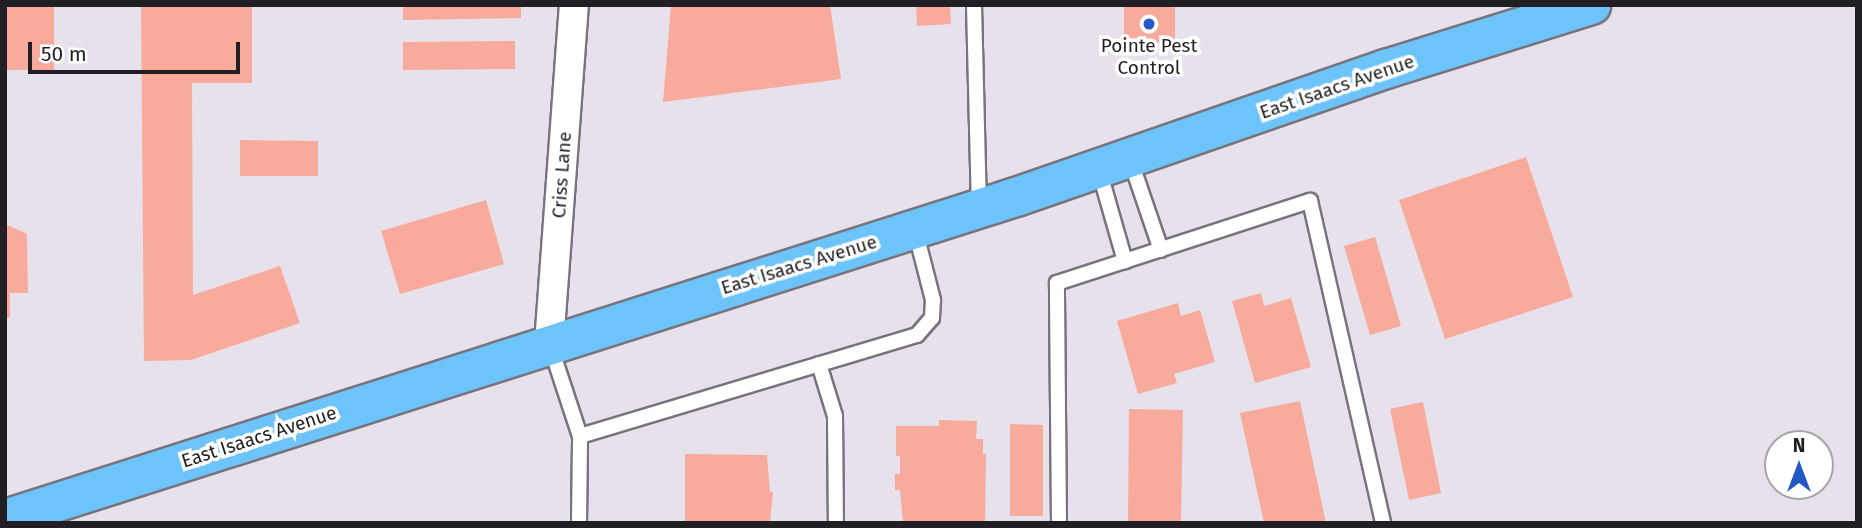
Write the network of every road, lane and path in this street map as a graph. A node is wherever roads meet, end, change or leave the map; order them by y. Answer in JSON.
{"nodes":[{"id":1,"x":574,"y":5,"type":"edge"},
{"id":2,"x":974,"y":5,"type":"edge"},
{"id":3,"x":1591,"y":5,"type":"edge"},
{"id":4,"x":1114,"y":163,"type":"junction"},
{"id":5,"x":979,"y":209,"type":"junction"},
{"id":6,"x":915,"y":229,"type":"junction"},
{"id":7,"x":1161,"y":250,"type":"junction"},
{"id":8,"x":1125,"y":261,"type":"junction"},
{"id":9,"x":549,"y":344,"type":"junction"},
{"id":10,"x":819,"y":364,"type":"junction"},
{"id":11,"x":580,"y":436,"type":"junction"},
{"id":12,"x":8,"y":520,"type":"edge"},
{"id":13,"x":579,"y":523,"type":"edge"},
{"id":14,"x":836,"y":523,"type":"edge"},
{"id":15,"x":1059,"y":523,"type":"edge"},
{"id":16,"x":1383,"y":523,"type":"edge"}],
"edges":[{"from":1,"to":9,"type":"street","name":"Criss Lane"},
{"from":2,"to":5,"type":"lane"},
{"from":3,"to":4,"type":"main road","name":"East Isaacs Avenue"},
{"from":4,"to":5,"type":"main road","name":"East Isaacs Avenue"},
{"from":4,"to":7,"type":"lane"},
{"from":4,"to":8,"type":"lane"},
{"from":5,"to":6,"type":"main road","name":"East Isaacs Avenue"},
{"from":6,"to":9,"type":"main road","name":"East Isaacs Avenue"},
{"from":6,"to":10,"type":"lane"},
{"from":7,"to":8,"type":"lane"},
{"from":7,"to":16,"type":"lane"},
{"from":8,"to":15,"type":"lane"},
{"from":9,"to":11,"type":"lane"},
{"from":9,"to":12,"type":"main road","name":"East Isaacs Avenue"},
{"from":10,"to":11,"type":"lane"},
{"from":10,"to":14,"type":"lane"},
{"from":11,"to":13,"type":"lane"}]}
